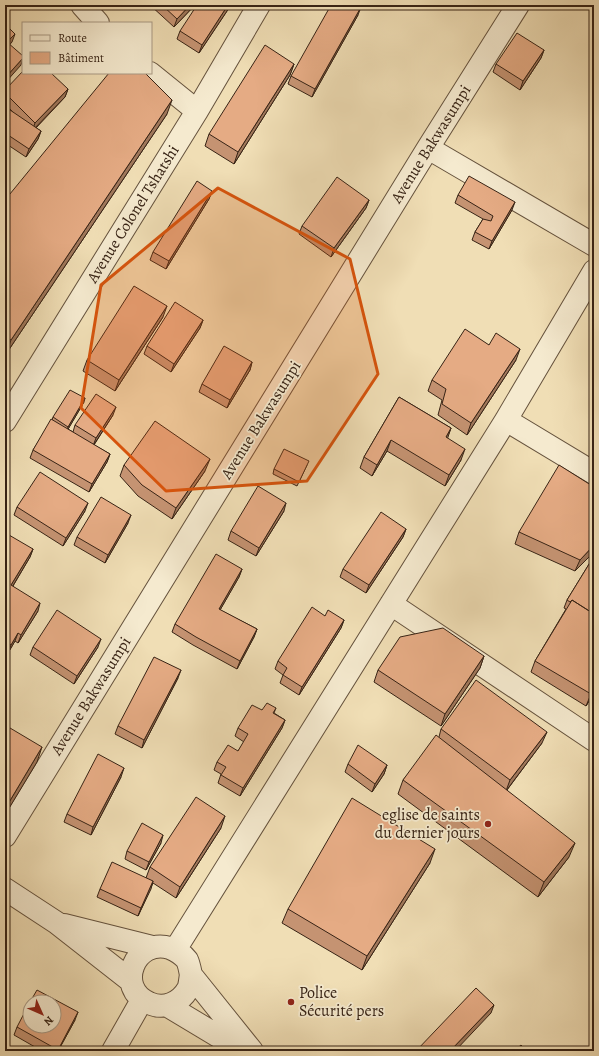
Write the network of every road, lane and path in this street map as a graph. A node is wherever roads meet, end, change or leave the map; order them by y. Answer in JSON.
{"nodes":[{"id":1,"x":82,"y":5,"type":"edge"},
{"id":2,"x":259,"y":5,"type":"edge"},
{"id":3,"x":518,"y":5,"type":"edge"},
{"id":4,"x":97,"y":22,"type":"edge"},
{"id":5,"x":151,"y":74,"type":"edge"},
{"id":6,"x":197,"y":111,"type":"junction"},
{"id":7,"x":428,"y":148,"type":"junction"},
{"id":8,"x":594,"y":245,"type":"edge"},
{"id":9,"x":594,"y":271,"type":"edge"},
{"id":10,"x":506,"y":420,"type":"junction"},
{"id":11,"x":5,"y":421,"type":"edge"},
{"id":12,"x":594,"y":473,"type":"edge"},
{"id":13,"x":391,"y":604,"type":"junction"},
{"id":14,"x":594,"y":740,"type":"edge"},
{"id":15,"x":5,"y":836,"type":"edge"},
{"id":16,"x":5,"y":889,"type":"edge"},
{"id":17,"x":57,"y":923,"type":"junction"},
{"id":18,"x":152,"y":947,"type":"junction"},
{"id":19,"x":175,"y":950,"type":"junction"},
{"id":20,"x":191,"y":975,"type":"junction"},
{"id":21,"x":131,"y":981,"type":"junction"},
{"id":22,"x":142,"y":1000,"type":"junction"},
{"id":23,"x":168,"y":1006,"type":"junction"},
{"id":24,"x":114,"y":1051,"type":"edge"},
{"id":25,"x":243,"y":1051,"type":"edge"},
{"id":26,"x":252,"y":1051,"type":"edge"}],
"edges":[{"from":1,"to":4,"type":"street"},
{"from":2,"to":6,"type":"street","name":"Avenue Colonel Tshatshi"},
{"from":3,"to":7,"type":"street","name":"Avenue Bakwasumpi"},
{"from":5,"to":6,"type":"street"},
{"from":6,"to":11,"type":"street","name":"Avenue Colonel Tshatshi"},
{"from":7,"to":8,"type":"street"},
{"from":7,"to":15,"type":"street","name":"Avenue Bakwasumpi"},
{"from":9,"to":10,"type":"street"},
{"from":10,"to":12,"type":"street"},
{"from":10,"to":13,"type":"street"},
{"from":13,"to":14,"type":"street"},
{"from":13,"to":19,"type":"street"},
{"from":16,"to":17,"type":"street"},
{"from":17,"to":18,"type":"street"},
{"from":17,"to":21,"type":"street"},
{"from":18,"to":19,"type":"street"},
{"from":18,"to":21,"type":"street"},
{"from":19,"to":20,"type":"street"},
{"from":20,"to":23,"type":"street"},
{"from":20,"to":26,"type":"street"},
{"from":21,"to":22,"type":"street"},
{"from":22,"to":23,"type":"street"},
{"from":22,"to":24,"type":"street"},
{"from":23,"to":25,"type":"street"}]}
